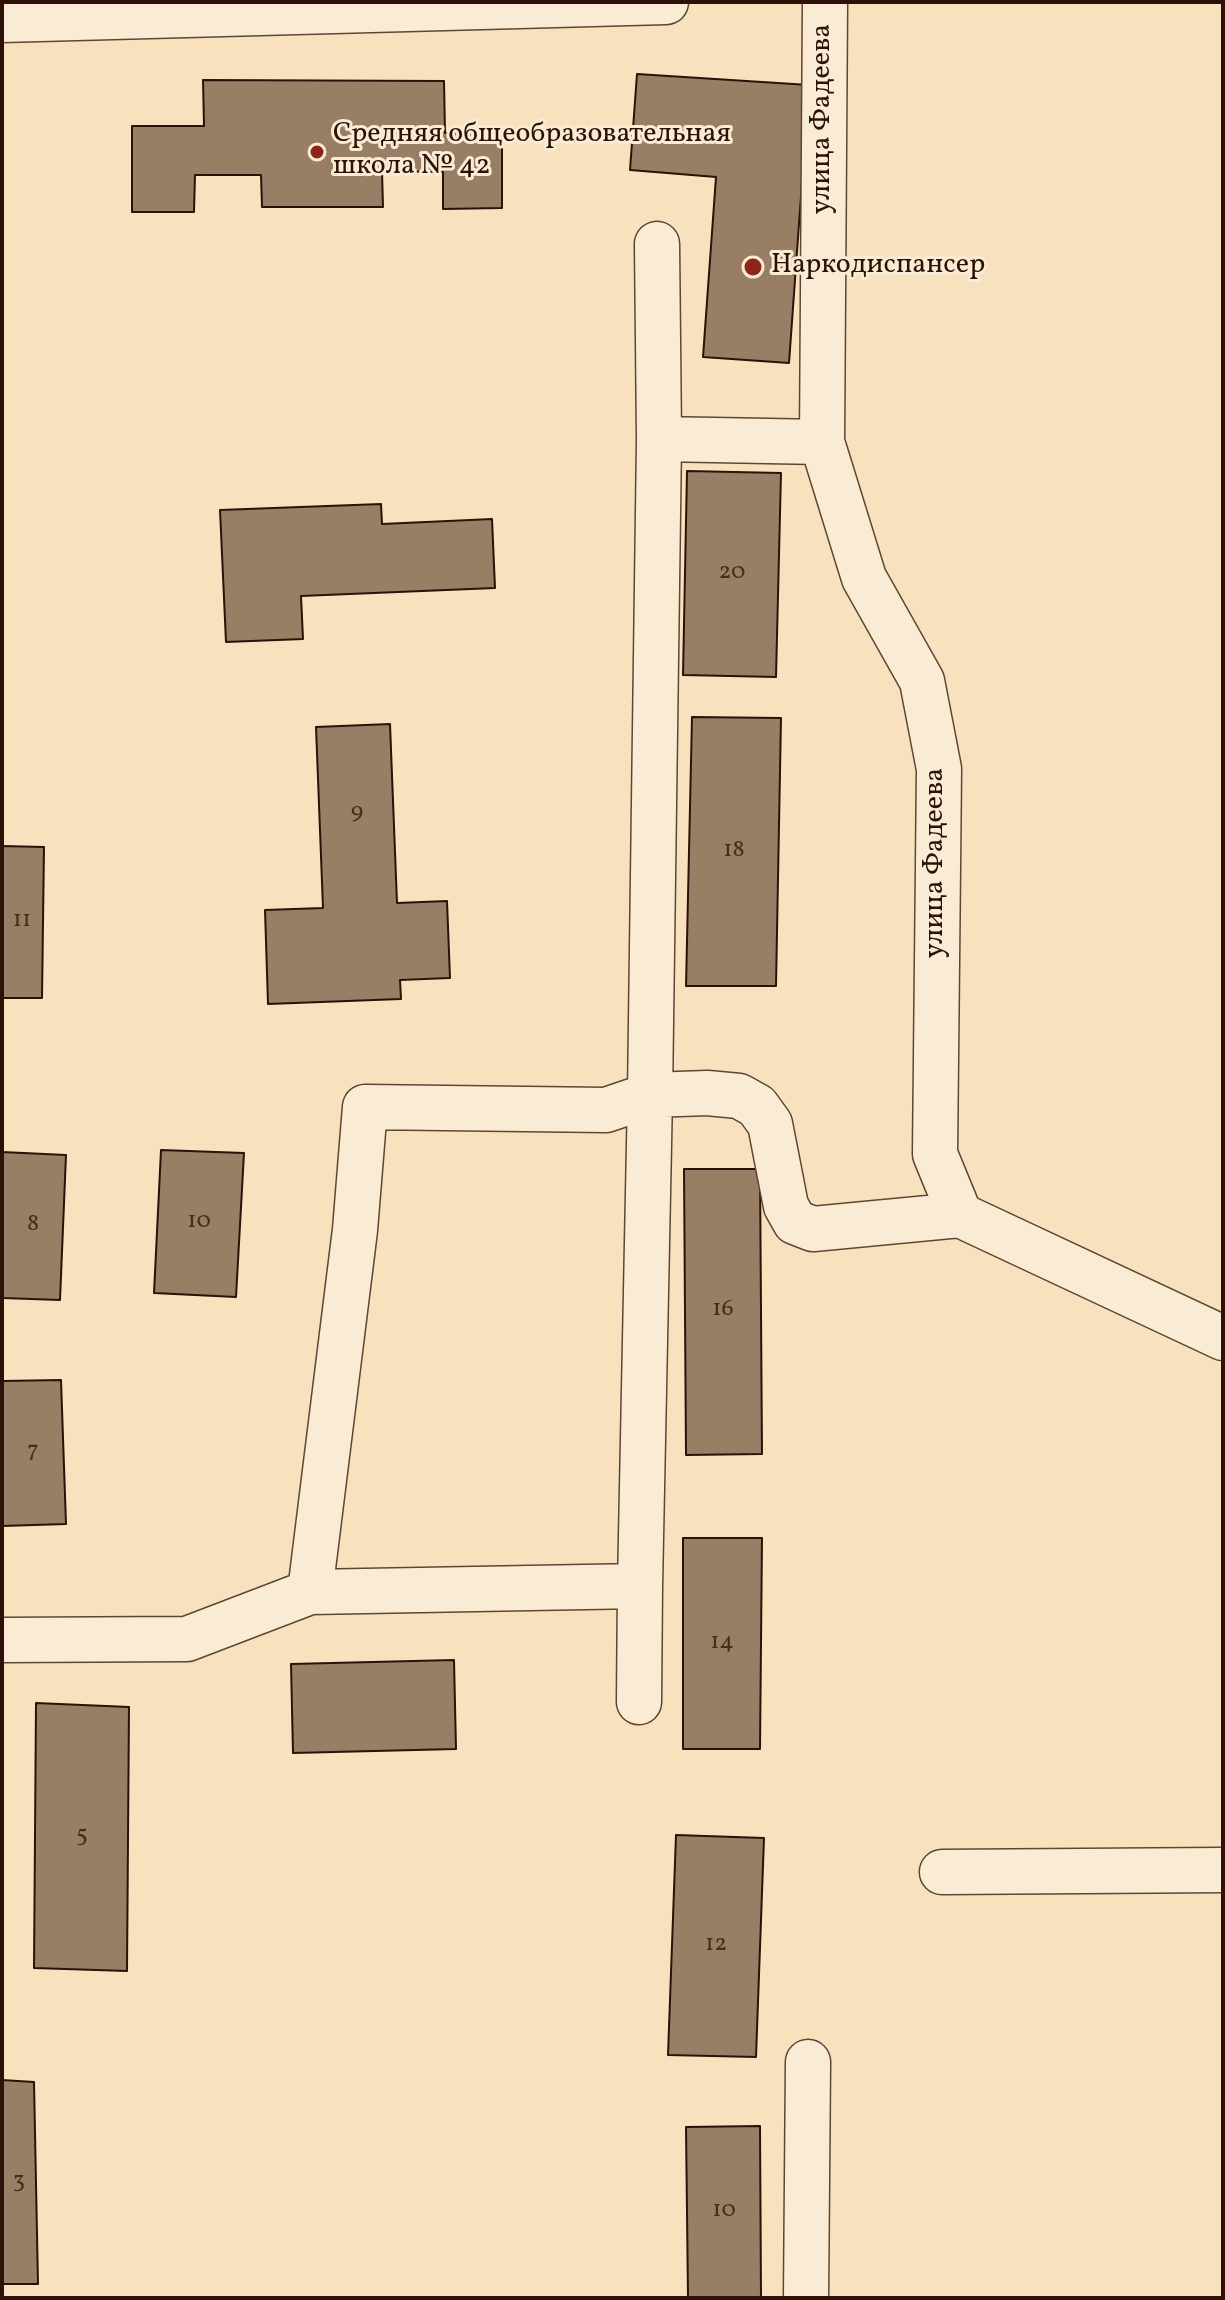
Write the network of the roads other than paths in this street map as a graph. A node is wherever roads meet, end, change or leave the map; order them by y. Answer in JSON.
{"nodes":[{"id":1,"x":666,"y":2,"type":"edge"},
{"id":2,"x":825,"y":2,"type":"edge"},
{"id":3,"x":2,"y":20,"type":"edge"},
{"id":4,"x":657,"y":244,"type":"dead end"},
{"id":5,"x":659,"y":439,"type":"junction"},
{"id":6,"x":822,"y":442,"type":"junction"},
{"id":7,"x":650,"y":1095,"type":"junction"},
{"id":8,"x":960,"y":1215,"type":"junction"},
{"id":9,"x":1223,"y":1338,"type":"edge"},
{"id":10,"x":640,"y":1586,"type":"junction"},
{"id":11,"x":310,"y":1592,"type":"junction"},
{"id":12,"x":2,"y":1640,"type":"edge"},
{"id":13,"x":639,"y":1702,"type":"dead end"},
{"id":14,"x":1223,"y":1870,"type":"edge"},
{"id":15,"x":942,"y":1872,"type":"dead end"},
{"id":16,"x":808,"y":2062,"type":"dead end"},
{"id":17,"x":806,"y":2298,"type":"edge"}],
"edges":[{"from":1,"to":3,"type":"street"},
{"from":2,"to":6,"type":"street","name":"улица Фадеева"},
{"from":4,"to":5,"type":"street"},
{"from":5,"to":6,"type":"street"},
{"from":5,"to":7,"type":"street"},
{"from":6,"to":8,"type":"street","name":"улица Фадеева"},
{"from":7,"to":8,"type":"street"},
{"from":7,"to":10,"type":"street"},
{"from":7,"to":11,"type":"street"},
{"from":8,"to":9,"type":"street"},
{"from":10,"to":11,"type":"street"},
{"from":10,"to":13,"type":"street"},
{"from":11,"to":12,"type":"street"},
{"from":14,"to":15,"type":"street"},
{"from":16,"to":17,"type":"street"}]}
